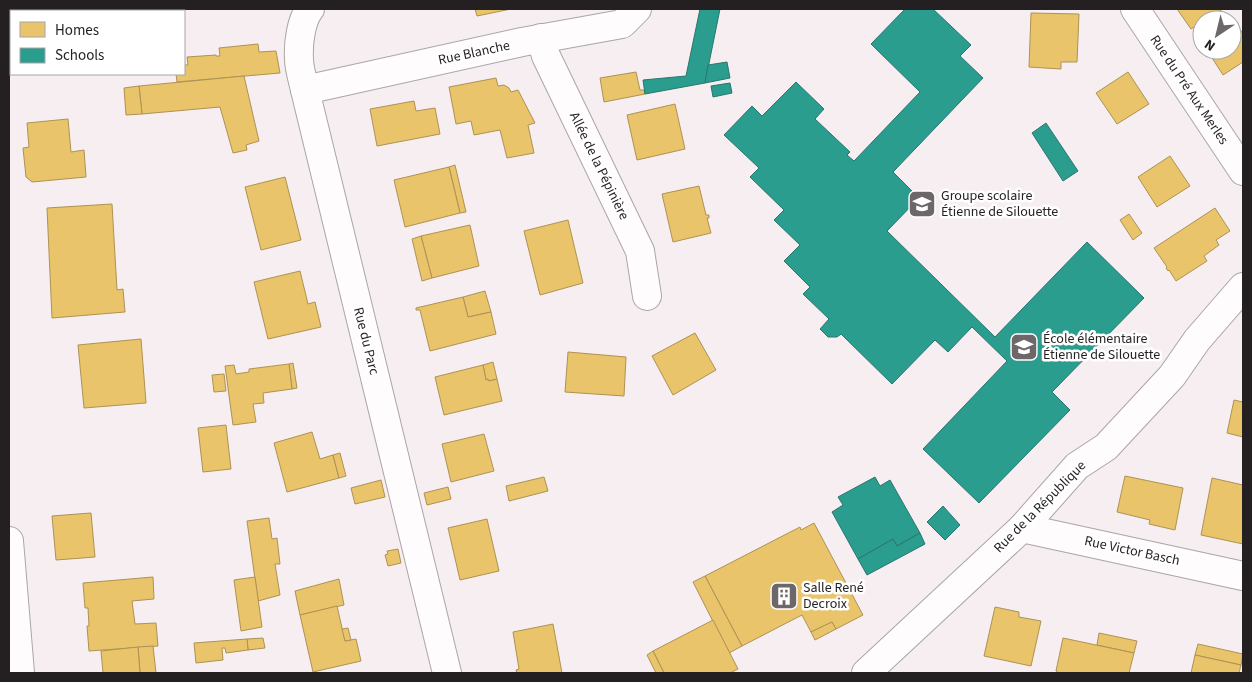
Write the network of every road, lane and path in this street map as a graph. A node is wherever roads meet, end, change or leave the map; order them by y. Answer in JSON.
{"nodes":[{"id":1,"x":310,"y":9,"type":"edge"},
{"id":2,"x":637,"y":9,"type":"edge"},
{"id":3,"x":1135,"y":9,"type":"edge"},
{"id":4,"x":541,"y":38,"type":"junction"},
{"id":5,"x":304,"y":90,"type":"junction"},
{"id":6,"x":1243,"y":171,"type":"edge"},
{"id":7,"x":1243,"y":287,"type":"edge"},
{"id":8,"x":646,"y":296,"type":"dead end"},
{"id":9,"x":1022,"y":528,"type":"junction"},
{"id":10,"x":9,"y":540,"type":"edge"},
{"id":11,"x":1243,"y":576,"type":"edge"},
{"id":12,"x":20,"y":673,"type":"edge"},
{"id":13,"x":447,"y":673,"type":"edge"},
{"id":14,"x":866,"y":673,"type":"edge"}],
"edges":[{"from":1,"to":5,"type":"street","name":"Rue du Parc"},
{"from":2,"to":4,"type":"street","name":"Rue Blanche"},
{"from":3,"to":6,"type":"street","name":"Rue du Pré Aux Merles"},
{"from":4,"to":5,"type":"street","name":"Rue Blanche"},
{"from":4,"to":8,"type":"street","name":"Allée de la Pépinière"},
{"from":5,"to":13,"type":"street","name":"Rue du Parc"},
{"from":7,"to":9,"type":"street","name":"Rue de la République"},
{"from":9,"to":11,"type":"street","name":"Rue Victor Basch"},
{"from":9,"to":14,"type":"street","name":"Rue de la République"},
{"from":10,"to":12,"type":"street"}]}
